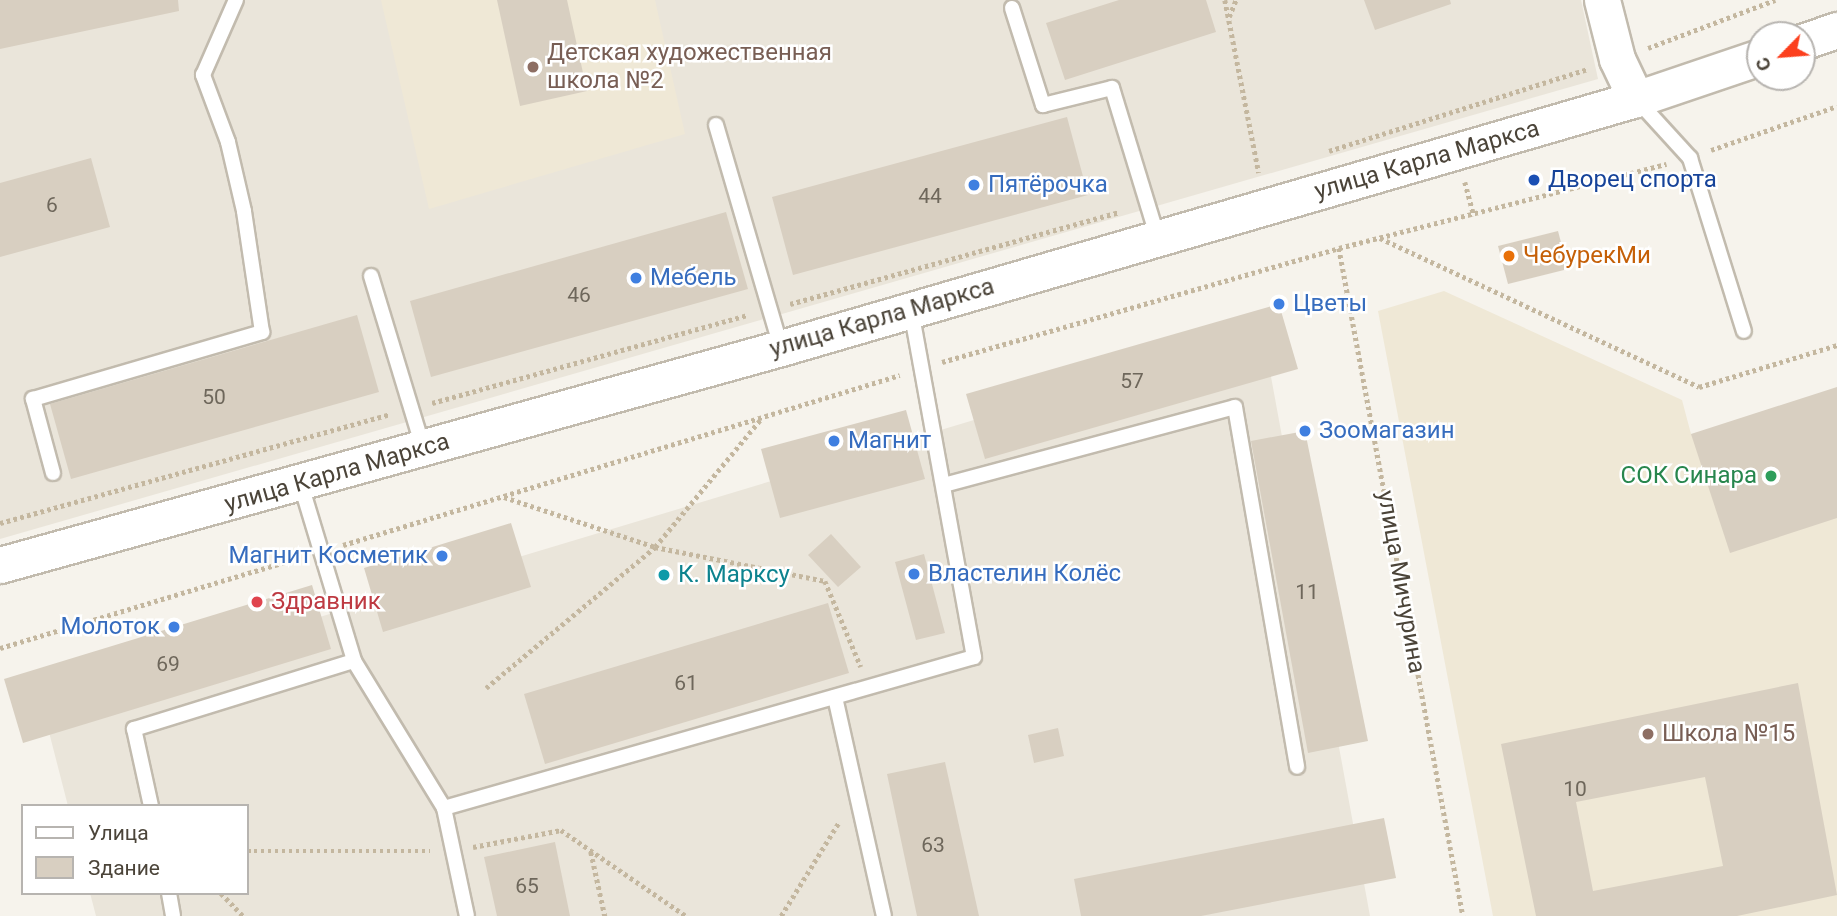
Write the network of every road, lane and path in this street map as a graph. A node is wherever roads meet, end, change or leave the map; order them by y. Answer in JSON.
{"nodes":[{"id":1,"x":236,"y":0,"type":"edge"},
{"id":2,"x":1225,"y":0,"type":"edge"},
{"id":3,"x":1236,"y":0,"type":"edge"},
{"id":4,"x":1602,"y":0,"type":"edge"},
{"id":5,"x":1775,"y":0,"type":"edge"},
{"id":6,"x":1012,"y":8,"type":"dead end"},
{"id":7,"x":1229,"y":17,"type":"junction"},
{"id":8,"x":1837,"y":30,"type":"edge"},
{"id":9,"x":1816,"y":37,"type":"edge"},
{"id":10,"x":1617,"y":60,"type":"junction"},
{"id":11,"x":1746,"y":62,"type":"edge"},
{"id":12,"x":1636,"y":99,"type":"junction"},
{"id":13,"x":716,"y":125,"type":"dead end"},
{"id":14,"x":1322,"y":153,"type":"dead end"},
{"id":15,"x":1272,"y":169,"type":"dead end"},
{"id":16,"x":1259,"y":173,"type":"junction"},
{"id":17,"x":1247,"y":177,"type":"dead end"},
{"id":18,"x":1147,"y":204,"type":"junction"},
{"id":19,"x":1158,"y":238,"type":"junction"},
{"id":20,"x":1379,"y":238,"type":"dead end"},
{"id":21,"x":1339,"y":248,"type":"dead end"},
{"id":22,"x":371,"y":276,"type":"dead end"},
{"id":23,"x":769,"y":310,"type":"junction"},
{"id":24,"x":911,"y":310,"type":"junction"},
{"id":25,"x":1744,"y":331,"type":"dead end"},
{"id":26,"x":1837,"y":345,"type":"edge"},
{"id":27,"x":781,"y":348,"type":"junction"},
{"id":28,"x":411,"y":408,"type":"junction"},
{"id":29,"x":762,"y":418,"type":"dead end"},
{"id":30,"x":423,"y":447,"type":"junction"},
{"id":31,"x":53,"y":473,"type":"dead end"},
{"id":32,"x":301,"y":485,"type":"junction"},
{"id":33,"x":944,"y":485,"type":"junction"},
{"id":34,"x":503,"y":497,"type":"dead end"},
{"id":35,"x":0,"y":523,"type":"edge"},
{"id":36,"x":654,"y":547,"type":"junction"},
{"id":37,"x":0,"y":565,"type":"edge"},
{"id":38,"x":354,"y":661,"type":"junction"},
{"id":39,"x":868,"y":687,"type":"junction"},
{"id":40,"x":486,"y":688,"type":"dead end"},
{"id":41,"x":835,"y":697,"type":"junction"},
{"id":42,"x":1297,"y":767,"type":"dead end"},
{"id":43,"x":857,"y":794,"type":"junction"},
{"id":44,"x":151,"y":804,"type":"edge"},
{"id":45,"x":444,"y":808,"type":"junction"},
{"id":46,"x":591,"y":851,"type":"dead end"},
{"id":47,"x":169,"y":895,"type":"edge"},
{"id":48,"x":222,"y":895,"type":"edge"},
{"id":49,"x":173,"y":916,"type":"edge"},
{"id":50,"x":243,"y":916,"type":"edge"},
{"id":51,"x":467,"y":916,"type":"edge"},
{"id":52,"x":605,"y":916,"type":"edge"},
{"id":53,"x":781,"y":916,"type":"edge"},
{"id":54,"x":884,"y":916,"type":"edge"},
{"id":55,"x":1463,"y":916,"type":"edge"}],
"edges":[{"from":1,"to":31,"type":"lane"},
{"from":2,"to":7,"type":"path"},
{"from":3,"to":7,"type":"path"},
{"from":4,"to":10,"type":"street"},
{"from":5,"to":10,"type":"path"},
{"from":6,"to":18,"type":"lane"},
{"from":7,"to":16,"type":"path"},
{"from":8,"to":9,"type":"street"},
{"from":10,"to":12,"type":"street"},
{"from":10,"to":14,"type":"path"},
{"from":11,"to":12,"type":"street","name":"улица Карла Маркса"},
{"from":12,"to":19,"type":"street","name":"улица Карла Маркса"},
{"from":12,"to":25,"type":"lane"},
{"from":13,"to":23,"type":"lane"},
{"from":15,"to":16,"type":"path"},
{"from":16,"to":17,"type":"path"},
{"from":18,"to":19,"type":"lane"},
{"from":18,"to":23,"type":"path"},
{"from":19,"to":24,"type":"street","name":"улица Карла Маркса"},
{"from":20,"to":26,"type":"path"},
{"from":21,"to":55,"type":"path","name":"улица Мичурина"},
{"from":22,"to":28,"type":"lane"},
{"from":23,"to":27,"type":"lane"},
{"from":23,"to":28,"type":"path"},
{"from":24,"to":27,"type":"street","name":"улица Карла Маркса"},
{"from":24,"to":33,"type":"lane"},
{"from":27,"to":30,"type":"street","name":"улица Карла Маркса"},
{"from":28,"to":30,"type":"lane"},
{"from":28,"to":35,"type":"path"},
{"from":29,"to":36,"type":"path"},
{"from":30,"to":32,"type":"street","name":"улица Карла Маркса"},
{"from":32,"to":37,"type":"street","name":"улица Карла Маркса"},
{"from":32,"to":38,"type":"lane"},
{"from":33,"to":39,"type":"lane"},
{"from":33,"to":42,"type":"lane"},
{"from":34,"to":36,"type":"path"},
{"from":36,"to":39,"type":"path"},
{"from":36,"to":40,"type":"path"},
{"from":38,"to":44,"type":"lane"},
{"from":38,"to":45,"type":"lane"},
{"from":39,"to":41,"type":"lane"},
{"from":41,"to":43,"type":"lane"},
{"from":41,"to":45,"type":"lane"},
{"from":43,"to":53,"type":"path"},
{"from":43,"to":54,"type":"lane"},
{"from":45,"to":51,"type":"lane"},
{"from":46,"to":52,"type":"path"},
{"from":47,"to":49,"type":"lane"},
{"from":48,"to":50,"type":"path"}]}
